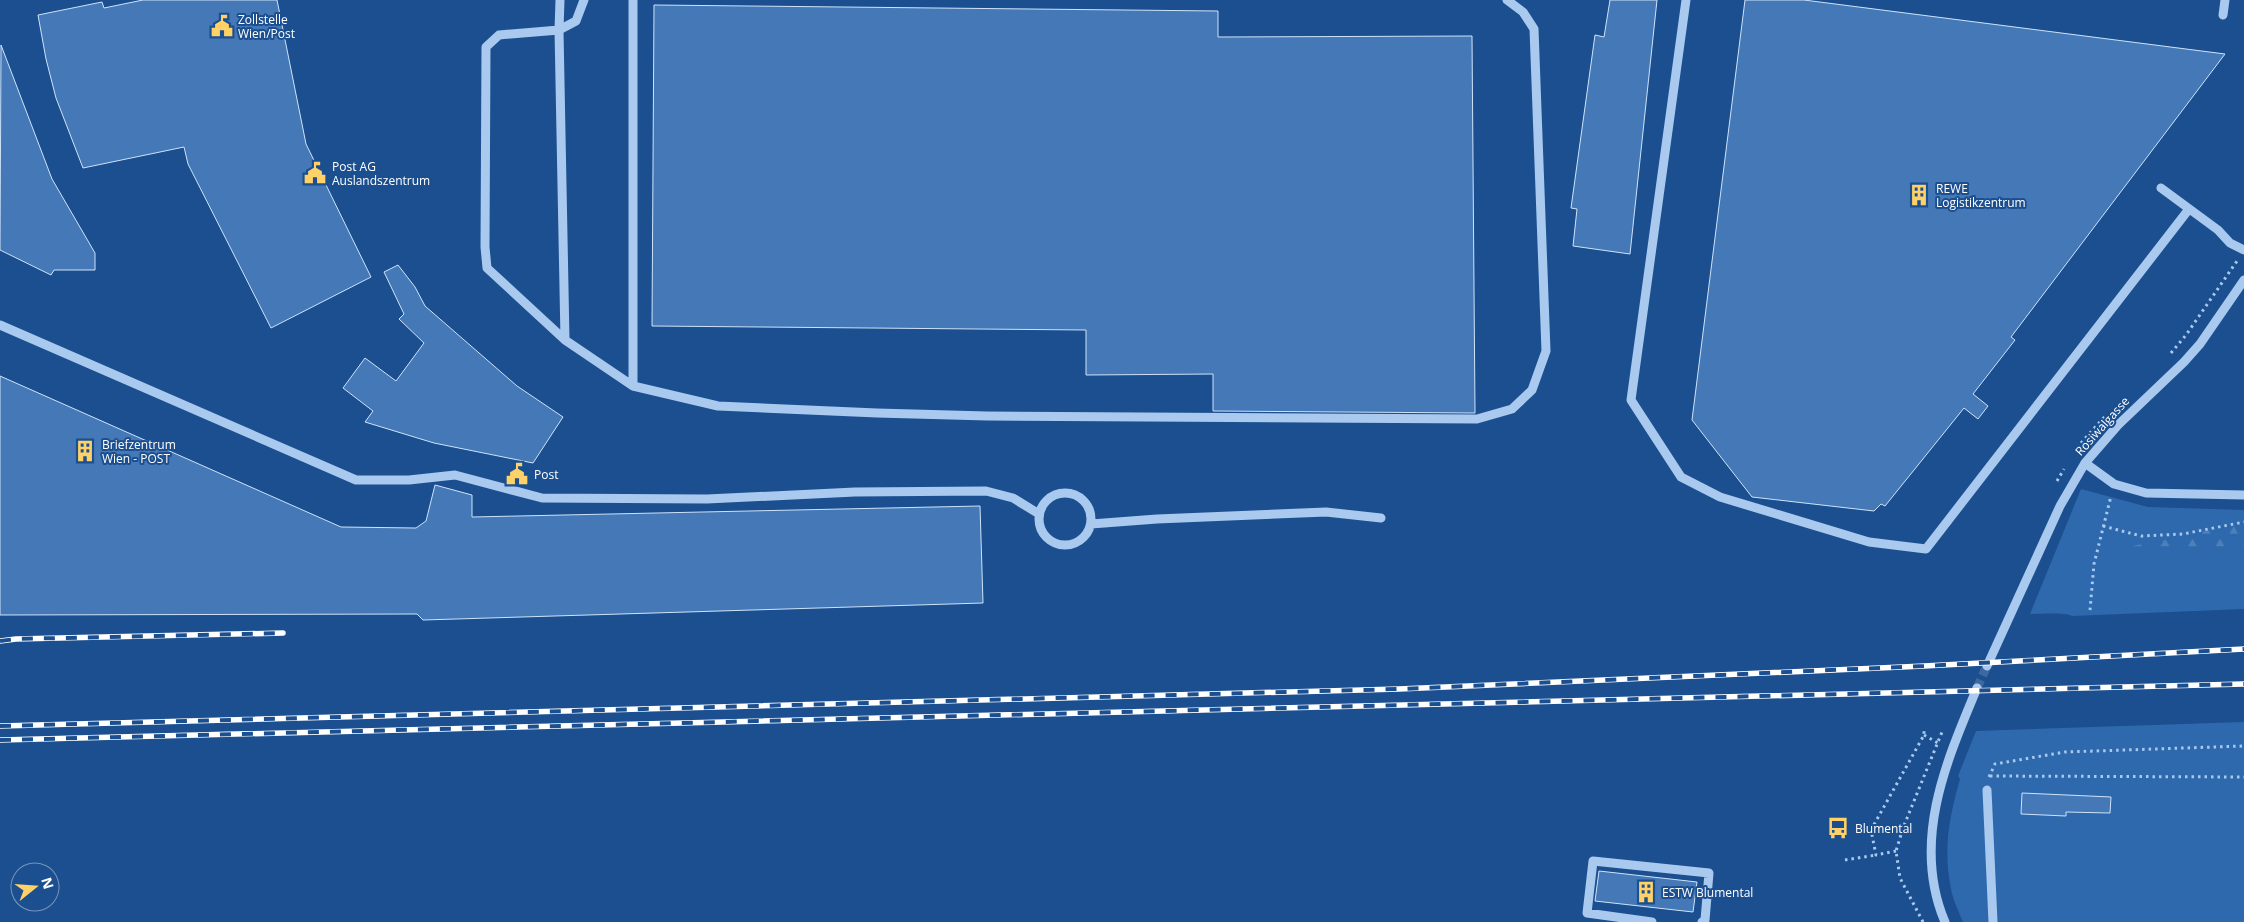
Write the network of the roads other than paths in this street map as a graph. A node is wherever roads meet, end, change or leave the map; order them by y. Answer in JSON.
{"nodes":[{"id":1,"x":560,"y":0,"type":"edge"},
{"id":2,"x":584,"y":0,"type":"edge"},
{"id":3,"x":633,"y":0,"type":"edge"},
{"id":4,"x":1507,"y":0,"type":"edge"},
{"id":5,"x":1686,"y":0,"type":"edge"},
{"id":6,"x":2225,"y":0,"type":"edge"},
{"id":7,"x":2223,"y":15,"type":"dead end"},
{"id":8,"x":559,"y":30,"type":"junction"},
{"id":9,"x":2161,"y":188,"type":"dead end"},
{"id":10,"x":2189,"y":209,"type":"junction"},
{"id":11,"x":2242,"y":254,"type":"edge"},
{"id":12,"x":2244,"y":280,"type":"edge"},
{"id":13,"x":0,"y":324,"type":"edge"},
{"id":14,"x":565,"y":340,"type":"junction"},
{"id":15,"x":633,"y":386,"type":"junction"},
{"id":16,"x":2085,"y":462,"type":"junction"},
{"id":17,"x":2244,"y":495,"type":"edge"},
{"id":18,"x":1039,"y":514,"type":"junction"},
{"id":19,"x":1381,"y":518,"type":"dead end"},
{"id":20,"x":1091,"y":524,"type":"junction"},
{"id":21,"x":1987,"y":666,"type":"tunnel mouth"},
{"id":22,"x":1978,"y":688,"type":"tunnel mouth"},
{"id":23,"x":1987,"y":790,"type":"road end"},
{"id":24,"x":1652,"y":922,"type":"edge"},
{"id":25,"x":1702,"y":922,"type":"edge"},
{"id":26,"x":1944,"y":922,"type":"edge"},
{"id":27,"x":1993,"y":922,"type":"edge"}],
"edges":[{"from":1,"to":8,"type":"street"},
{"from":2,"to":8,"type":"street"},
{"from":3,"to":15,"type":"street"},
{"from":4,"to":15,"type":"street"},
{"from":5,"to":10,"type":"street"},
{"from":6,"to":7,"type":"street"},
{"from":8,"to":14,"type":"street"},
{"from":8,"to":14,"type":"street"},
{"from":9,"to":10,"type":"street"},
{"from":10,"to":11,"type":"street"},
{"from":12,"to":16,"type":"street","name":"Rosiwalgasse"},
{"from":13,"to":18,"type":"street"},
{"from":14,"to":15,"type":"street"},
{"from":16,"to":17,"type":"street"},
{"from":16,"to":21,"type":"street","name":"Rosiwalgasse"},
{"from":18,"to":20,"type":"street"},
{"from":18,"to":20,"type":"street"},
{"from":19,"to":20,"type":"street"},
{"from":22,"to":26,"type":"street"},
{"from":23,"to":27,"type":"street"},
{"from":24,"to":25,"type":"street"}]}
